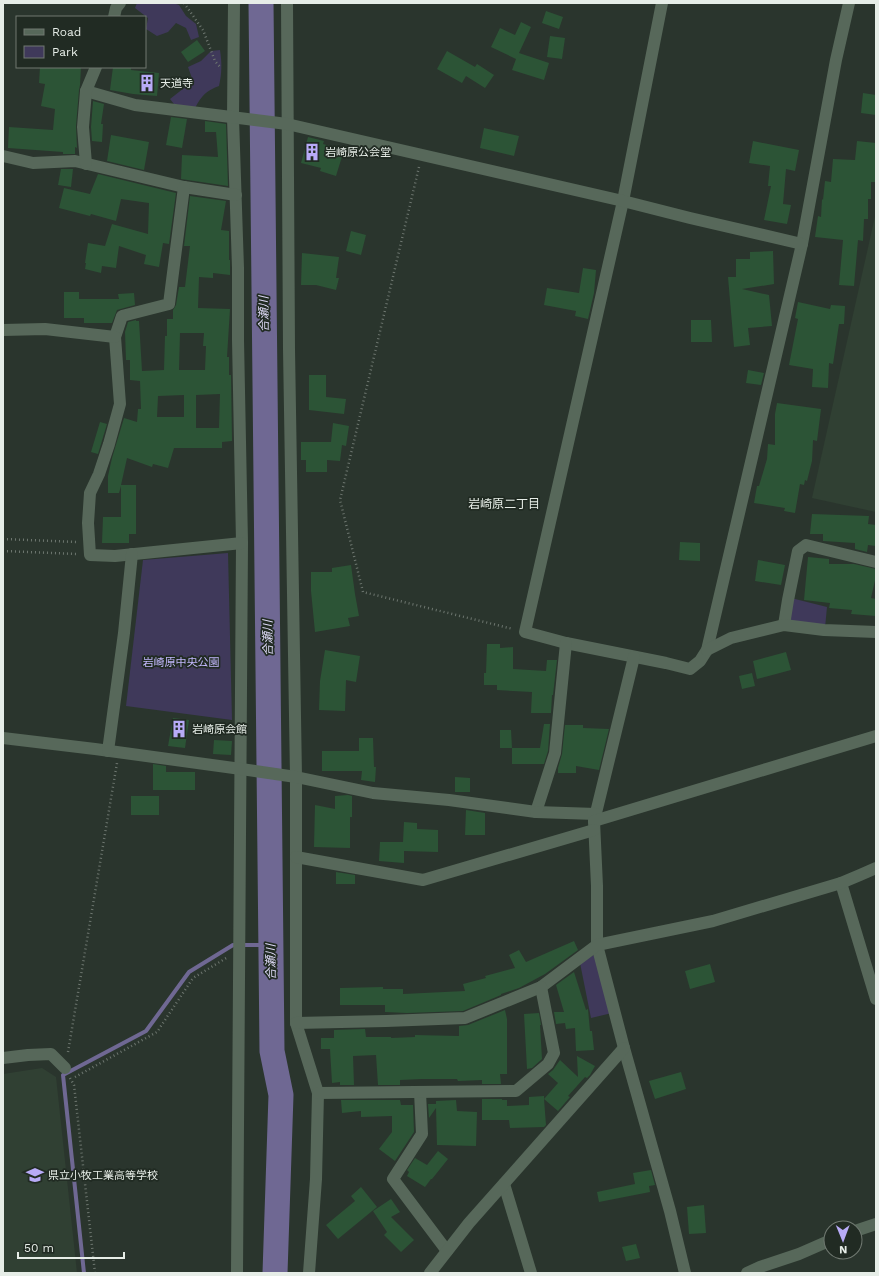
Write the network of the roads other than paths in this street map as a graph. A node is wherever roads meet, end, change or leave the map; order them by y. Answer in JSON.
{"nodes":[{"id":1,"x":120,"y":3,"type":"edge"},
{"id":2,"x":234,"y":3,"type":"edge"},
{"id":3,"x":287,"y":3,"type":"edge"},
{"id":4,"x":662,"y":3,"type":"edge"},
{"id":5,"x":849,"y":3,"type":"edge"},
{"id":6,"x":114,"y":16,"type":"edge"},
{"id":7,"x":96,"y":68,"type":"edge"},
{"id":8,"x":86,"y":91,"type":"junction"},
{"id":9,"x":238,"y":119,"type":"junction"},
{"id":10,"x":287,"y":124,"type":"junction"},
{"id":11,"x":3,"y":156,"type":"edge"},
{"id":12,"x":86,"y":164,"type":"junction"},
{"id":13,"x":184,"y":187,"type":"junction"},
{"id":14,"x":236,"y":195,"type":"junction"},
{"id":15,"x":623,"y":201,"type":"junction"},
{"id":16,"x":802,"y":244,"type":"junction"},
{"id":17,"x":3,"y":330,"type":"edge"},
{"id":18,"x":115,"y":337,"type":"junction"},
{"id":19,"x":242,"y":543,"type":"junction"},
{"id":20,"x":132,"y":554,"type":"junction"},
{"id":21,"x":876,"y":562,"type":"edge"},
{"id":22,"x":784,"y":625,"type":"junction"},
{"id":23,"x":876,"y":632,"type":"edge"},
{"id":24,"x":566,"y":643,"type":"junction"},
{"id":25,"x":707,"y":650,"type":"junction"},
{"id":26,"x":634,"y":657,"type":"junction"},
{"id":27,"x":876,"y":736,"type":"edge"},
{"id":28,"x":3,"y":738,"type":"edge"},
{"id":29,"x":114,"y":751,"type":"junction"},
{"id":30,"x":241,"y":769,"type":"junction"},
{"id":31,"x":291,"y":777,"type":"junction"},
{"id":32,"x":536,"y":812,"type":"junction"},
{"id":33,"x":594,"y":822,"type":"junction"},
{"id":34,"x":296,"y":857,"type":"junction"},
{"id":35,"x":876,"y":868,"type":"edge"},
{"id":36,"x":841,"y":883,"type":"junction"},
{"id":37,"x":598,"y":945,"type":"junction"},
{"id":38,"x":541,"y":987,"type":"junction"},
{"id":39,"x":876,"y":999,"type":"edge"},
{"id":40,"x":296,"y":1023,"type":"junction"},
{"id":41,"x":624,"y":1048,"type":"junction"},
{"id":42,"x":3,"y":1058,"type":"edge"},
{"id":43,"x":65,"y":1068,"type":"road end"},
{"id":44,"x":420,"y":1092,"type":"junction"},
{"id":45,"x":318,"y":1093,"type":"junction"},
{"id":46,"x":504,"y":1184,"type":"junction"},
{"id":47,"x":876,"y":1224,"type":"edge"},
{"id":48,"x":863,"y":1228,"type":"edge"},
{"id":49,"x":823,"y":1243,"type":"edge"},
{"id":50,"x":447,"y":1251,"type":"junction"},
{"id":51,"x":237,"y":1273,"type":"edge"},
{"id":52,"x":309,"y":1273,"type":"edge"},
{"id":53,"x":430,"y":1273,"type":"edge"},
{"id":54,"x":531,"y":1273,"type":"edge"},
{"id":55,"x":685,"y":1273,"type":"edge"},
{"id":56,"x":747,"y":1273,"type":"edge"}],
"edges":[{"from":1,"to":6,"type":"street"},
{"from":2,"to":9,"type":"street"},
{"from":3,"to":10,"type":"street"},
{"from":4,"to":15,"type":"street"},
{"from":5,"to":16,"type":"street"},
{"from":7,"to":8,"type":"street"},
{"from":8,"to":9,"type":"street"},
{"from":8,"to":12,"type":"street"},
{"from":9,"to":10,"type":"street"},
{"from":9,"to":14,"type":"street"},
{"from":10,"to":15,"type":"street"},
{"from":10,"to":31,"type":"street"},
{"from":11,"to":12,"type":"street"},
{"from":12,"to":13,"type":"street"},
{"from":13,"to":14,"type":"street"},
{"from":13,"to":18,"type":"street"},
{"from":14,"to":19,"type":"street"},
{"from":15,"to":16,"type":"street"},
{"from":15,"to":24,"type":"street"},
{"from":16,"to":25,"type":"street"},
{"from":17,"to":18,"type":"street"},
{"from":18,"to":20,"type":"street"},
{"from":19,"to":20,"type":"street"},
{"from":19,"to":30,"type":"street"},
{"from":20,"to":29,"type":"street"},
{"from":21,"to":22,"type":"street"},
{"from":22,"to":23,"type":"street"},
{"from":22,"to":25,"type":"street"},
{"from":24,"to":26,"type":"street"},
{"from":24,"to":32,"type":"street"},
{"from":25,"to":26,"type":"street"},
{"from":26,"to":33,"type":"street"},
{"from":27,"to":33,"type":"street"},
{"from":28,"to":29,"type":"street"},
{"from":29,"to":30,"type":"street"},
{"from":30,"to":31,"type":"street"},
{"from":30,"to":51,"type":"street"},
{"from":31,"to":32,"type":"street"},
{"from":31,"to":34,"type":"street"},
{"from":32,"to":33,"type":"street"},
{"from":33,"to":34,"type":"street"},
{"from":33,"to":37,"type":"street"},
{"from":34,"to":40,"type":"street"},
{"from":35,"to":36,"type":"street"},
{"from":36,"to":37,"type":"street"},
{"from":36,"to":39,"type":"street"},
{"from":37,"to":38,"type":"street"},
{"from":37,"to":41,"type":"street"},
{"from":38,"to":40,"type":"street"},
{"from":38,"to":44,"type":"street"},
{"from":40,"to":45,"type":"street"},
{"from":41,"to":46,"type":"street"},
{"from":41,"to":55,"type":"street"},
{"from":42,"to":43,"type":"street"},
{"from":44,"to":45,"type":"street"},
{"from":44,"to":50,"type":"street"},
{"from":45,"to":52,"type":"street"},
{"from":46,"to":50,"type":"street"},
{"from":46,"to":54,"type":"street"},
{"from":47,"to":48,"type":"street"},
{"from":49,"to":56,"type":"street"},
{"from":50,"to":53,"type":"street"}]}
